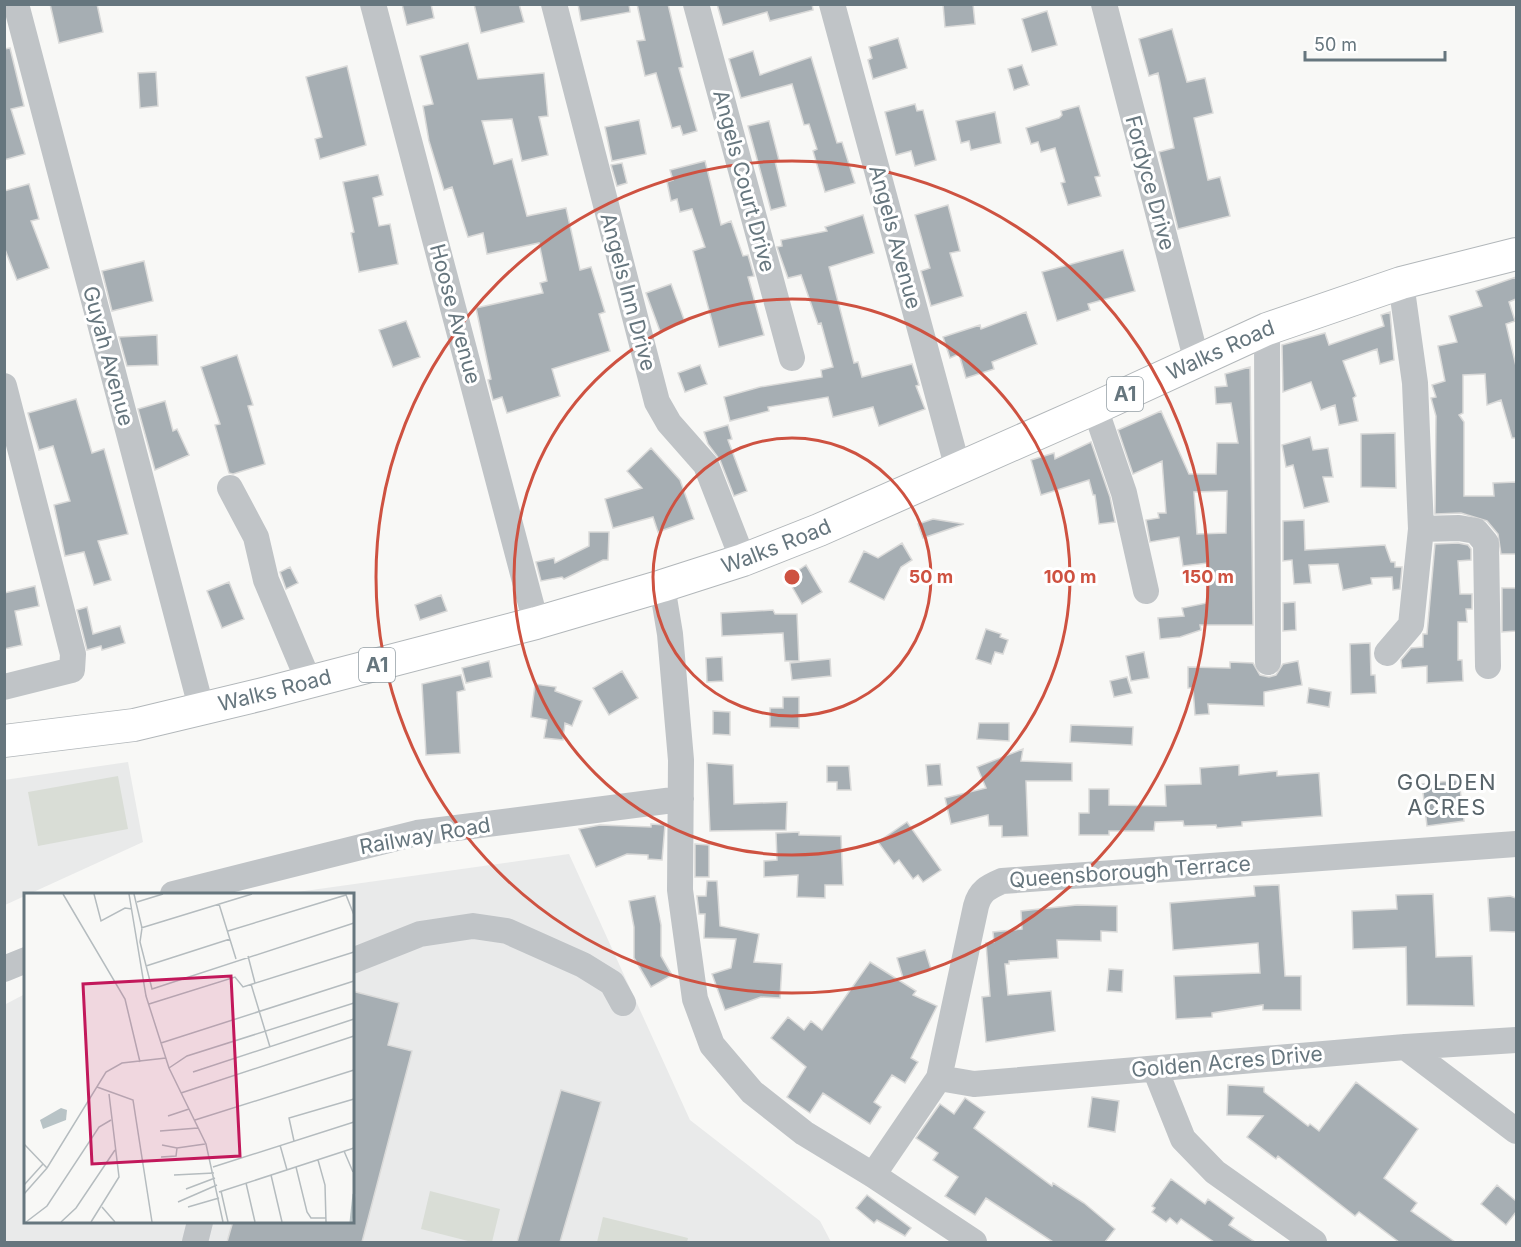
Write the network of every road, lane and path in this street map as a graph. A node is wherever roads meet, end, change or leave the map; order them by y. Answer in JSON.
{"nodes":[{"id":1,"x":16,"y":4,"type":"edge"},
{"id":2,"x":373,"y":4,"type":"edge"},
{"id":3,"x":554,"y":4,"type":"edge"},
{"id":4,"x":696,"y":4,"type":"edge"},
{"id":5,"x":832,"y":4,"type":"edge"},
{"id":6,"x":1104,"y":4,"type":"edge"},
{"id":7,"x":1516,"y":254,"type":"edge"},
{"id":8,"x":1401,"y":283,"type":"junction"},
{"id":9,"x":1267,"y":329,"type":"junction"},
{"id":10,"x":792,"y":358,"type":"dead end"},
{"id":11,"x":1197,"y":362,"type":"junction"},
{"id":12,"x":4,"y":386,"type":"edge"},
{"id":13,"x":1095,"y":408,"type":"junction"},
{"id":14,"x":958,"y":469,"type":"junction"},
{"id":15,"x":230,"y":489,"type":"dead end"},
{"id":16,"x":1421,"y":529,"type":"junction"},
{"id":17,"x":743,"y":560,"type":"junction"},
{"id":18,"x":662,"y":586,"type":"junction"},
{"id":19,"x":1146,"y":591,"type":"dead end"},
{"id":20,"x":536,"y":623,"type":"junction"},
{"id":21,"x":1387,"y":653,"type":"dead end"},
{"id":22,"x":1268,"y":662,"type":"dead end"},
{"id":23,"x":1488,"y":666,"type":"dead end"},
{"id":24,"x":309,"y":682,"type":"junction"},
{"id":25,"x":4,"y":687,"type":"edge"},
{"id":26,"x":201,"y":707,"type":"junction"},
{"id":27,"x":4,"y":741,"type":"edge"},
{"id":28,"x":681,"y":799,"type":"junction"},
{"id":29,"x":1516,"y":844,"type":"edge"},
{"id":30,"x":177,"y":893,"type":"edge"},
{"id":31,"x":354,"y":960,"type":"edge"},
{"id":32,"x":24,"y":961,"type":"edge"},
{"id":33,"x":4,"y":969,"type":"edge"},
{"id":34,"x":623,"y":1003,"type":"dead end"},
{"id":35,"x":1516,"y":1040,"type":"edge"},
{"id":36,"x":1405,"y":1047,"type":"junction"},
{"id":37,"x":1155,"y":1069,"type":"junction"},
{"id":38,"x":939,"y":1078,"type":"junction"},
{"id":39,"x":1516,"y":1131,"type":"edge"},
{"id":40,"x":873,"y":1174,"type":"junction"},
{"id":41,"x":200,"y":1223,"type":"edge"},
{"id":42,"x":195,"y":1242,"type":"edge"},
{"id":43,"x":974,"y":1242,"type":"edge"},
{"id":44,"x":1314,"y":1242,"type":"edge"}],
"edges":[{"from":1,"to":26,"type":"street","name":"Guyah Avenue"},
{"from":2,"to":20,"type":"street","name":"Hoose Avenue"},
{"from":3,"to":17,"type":"street","name":"Angels Inn Drive"},
{"from":4,"to":10,"type":"street","name":"Angels Court Drive"},
{"from":5,"to":14,"type":"street","name":"Angels Avenue"},
{"from":6,"to":11,"type":"street","name":"Fordyce Drive"},
{"from":7,"to":8,"type":"main road","name":"Walks Road","number":"A1"},
{"from":8,"to":9,"type":"main road","name":"Walks Road","number":"A1"},
{"from":8,"to":16,"type":"street"},
{"from":9,"to":11,"type":"main road","name":"Walks Road","number":"A1"},
{"from":9,"to":22,"type":"street"},
{"from":11,"to":13,"type":"main road","name":"Walks Road","number":"A1"},
{"from":12,"to":25,"type":"street"},
{"from":13,"to":14,"type":"main road","name":"Walks Road","number":"A1"},
{"from":13,"to":19,"type":"street"},
{"from":14,"to":17,"type":"main road","name":"Walks Road","number":"A1"},
{"from":15,"to":24,"type":"street"},
{"from":16,"to":21,"type":"street"},
{"from":16,"to":23,"type":"street"},
{"from":17,"to":18,"type":"main road","name":"Walks Road","number":"A1"},
{"from":18,"to":20,"type":"main road","name":"Walks Road","number":"A1"},
{"from":18,"to":28,"type":"street"},
{"from":20,"to":24,"type":"main road","name":"Walks Road","number":"A1"},
{"from":24,"to":26,"type":"main road","name":"Walks Road","number":"A1"},
{"from":26,"to":27,"type":"main road","name":"Walks Road","number":"A1"},
{"from":28,"to":30,"type":"street","name":"Railway Road"},
{"from":28,"to":40,"type":"street"},
{"from":29,"to":38,"type":"street","name":"Queensborough Terrace"},
{"from":31,"to":34,"type":"street"},
{"from":32,"to":33,"type":"street"},
{"from":35,"to":36,"type":"street","name":"Golden Acres Drive"},
{"from":36,"to":37,"type":"street","name":"Golden Acres Drive"},
{"from":36,"to":39,"type":"street"},
{"from":37,"to":38,"type":"street","name":"Golden Acres Drive"},
{"from":37,"to":44,"type":"street"},
{"from":38,"to":40,"type":"street","name":"Queensborough Terrace"},
{"from":40,"to":43,"type":"street"},
{"from":41,"to":42,"type":"street"}]}
